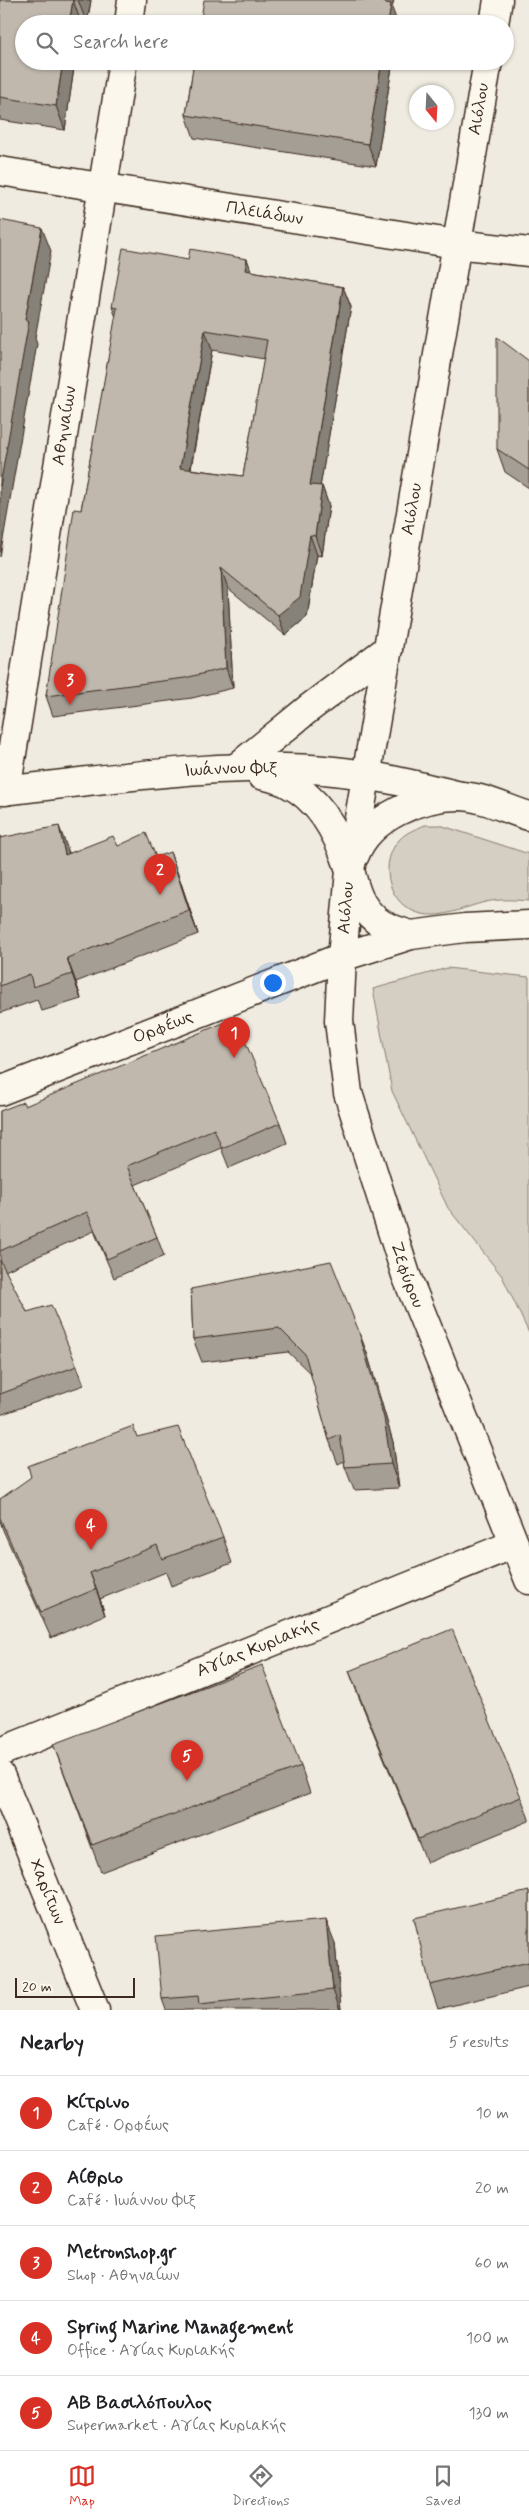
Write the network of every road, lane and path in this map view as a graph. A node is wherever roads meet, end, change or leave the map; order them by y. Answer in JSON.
{"nodes":[{"id":1,"x":132,"y":0,"type":"edge"},
{"id":2,"x":498,"y":0,"type":"edge"},
{"id":3,"x":130,"y":15,"type":"edge"},
{"id":4,"x":496,"y":15,"type":"edge"},
{"id":5,"x":122,"y":70,"type":"edge"},
{"id":6,"x":486,"y":70,"type":"edge"},
{"id":7,"x":0,"y":171,"type":"edge"},
{"id":8,"x":103,"y":187,"type":"junction"},
{"id":9,"x":456,"y":244,"type":"junction"},
{"id":10,"x":529,"y":252,"type":"edge"},
{"id":11,"x":388,"y":649,"type":"junction"},
{"id":12,"x":236,"y":768,"type":"junction"},
{"id":13,"x":366,"y":775,"type":"junction"},
{"id":14,"x":3,"y":791,"type":"edge"},
{"id":15,"x":461,"y":796,"type":"junction"},
{"id":16,"x":529,"y":816,"type":"edge"},
{"id":17,"x":350,"y":871,"type":"junction"},
{"id":18,"x":529,"y":926,"type":"edge"},
{"id":19,"x":411,"y":935,"type":"junction"},
{"id":20,"x":342,"y":957,"type":"junction"},
{"id":21,"x":0,"y":1091,"type":"edge"},
{"id":22,"x":514,"y":1544,"type":"junction"},
{"id":23,"x":529,"y":1580,"type":"edge"},
{"id":24,"x":0,"y":1752,"type":"edge"},
{"id":25,"x":0,"y":1775,"type":"edge"},
{"id":26,"x":95,"y":2010,"type":"edge"}],
"edges":[{"from":1,"to":3,"type":"street"},
{"from":2,"to":4,"type":"street"},
{"from":5,"to":8,"type":"street","name":"Αθηναίων"},
{"from":6,"to":9,"type":"street","name":"Αιόλου"},
{"from":7,"to":8,"type":"street","name":"Πλειάδων"},
{"from":8,"to":9,"type":"street","name":"Πλειάδων"},
{"from":8,"to":14,"type":"street","name":"Αθηναίων"},
{"from":9,"to":10,"type":"street","name":"Πλειάδων"},
{"from":9,"to":11,"type":"street","name":"Αιόλου"},
{"from":11,"to":12,"type":"street"},
{"from":11,"to":13,"type":"street","name":"Αιόλου"},
{"from":12,"to":13,"type":"street","name":"Ιωάννου Φιξ"},
{"from":12,"to":14,"type":"street","name":"Ιωάννου Φιξ"},
{"from":12,"to":17,"type":"street"},
{"from":13,"to":15,"type":"street","name":"Ιωάννου Φιξ"},
{"from":13,"to":17,"type":"street","name":"Αιόλου"},
{"from":15,"to":16,"type":"street","name":"Ιωάννου Φιξ"},
{"from":15,"to":17,"type":"street"},
{"from":17,"to":19,"type":"street"},
{"from":17,"to":20,"type":"street","name":"Αιόλου"},
{"from":18,"to":19,"type":"street","name":"Ορφέως"},
{"from":19,"to":20,"type":"street","name":"Ορφέως"},
{"from":20,"to":21,"type":"street","name":"Ορφέως"},
{"from":20,"to":22,"type":"street","name":"Ζεφύρου"},
{"from":22,"to":23,"type":"street","name":"Ζεφύρου"},
{"from":22,"to":24,"type":"street","name":"Αγίας Κυριακής"},
{"from":25,"to":26,"type":"street","name":"Χαρίτων"}]}
